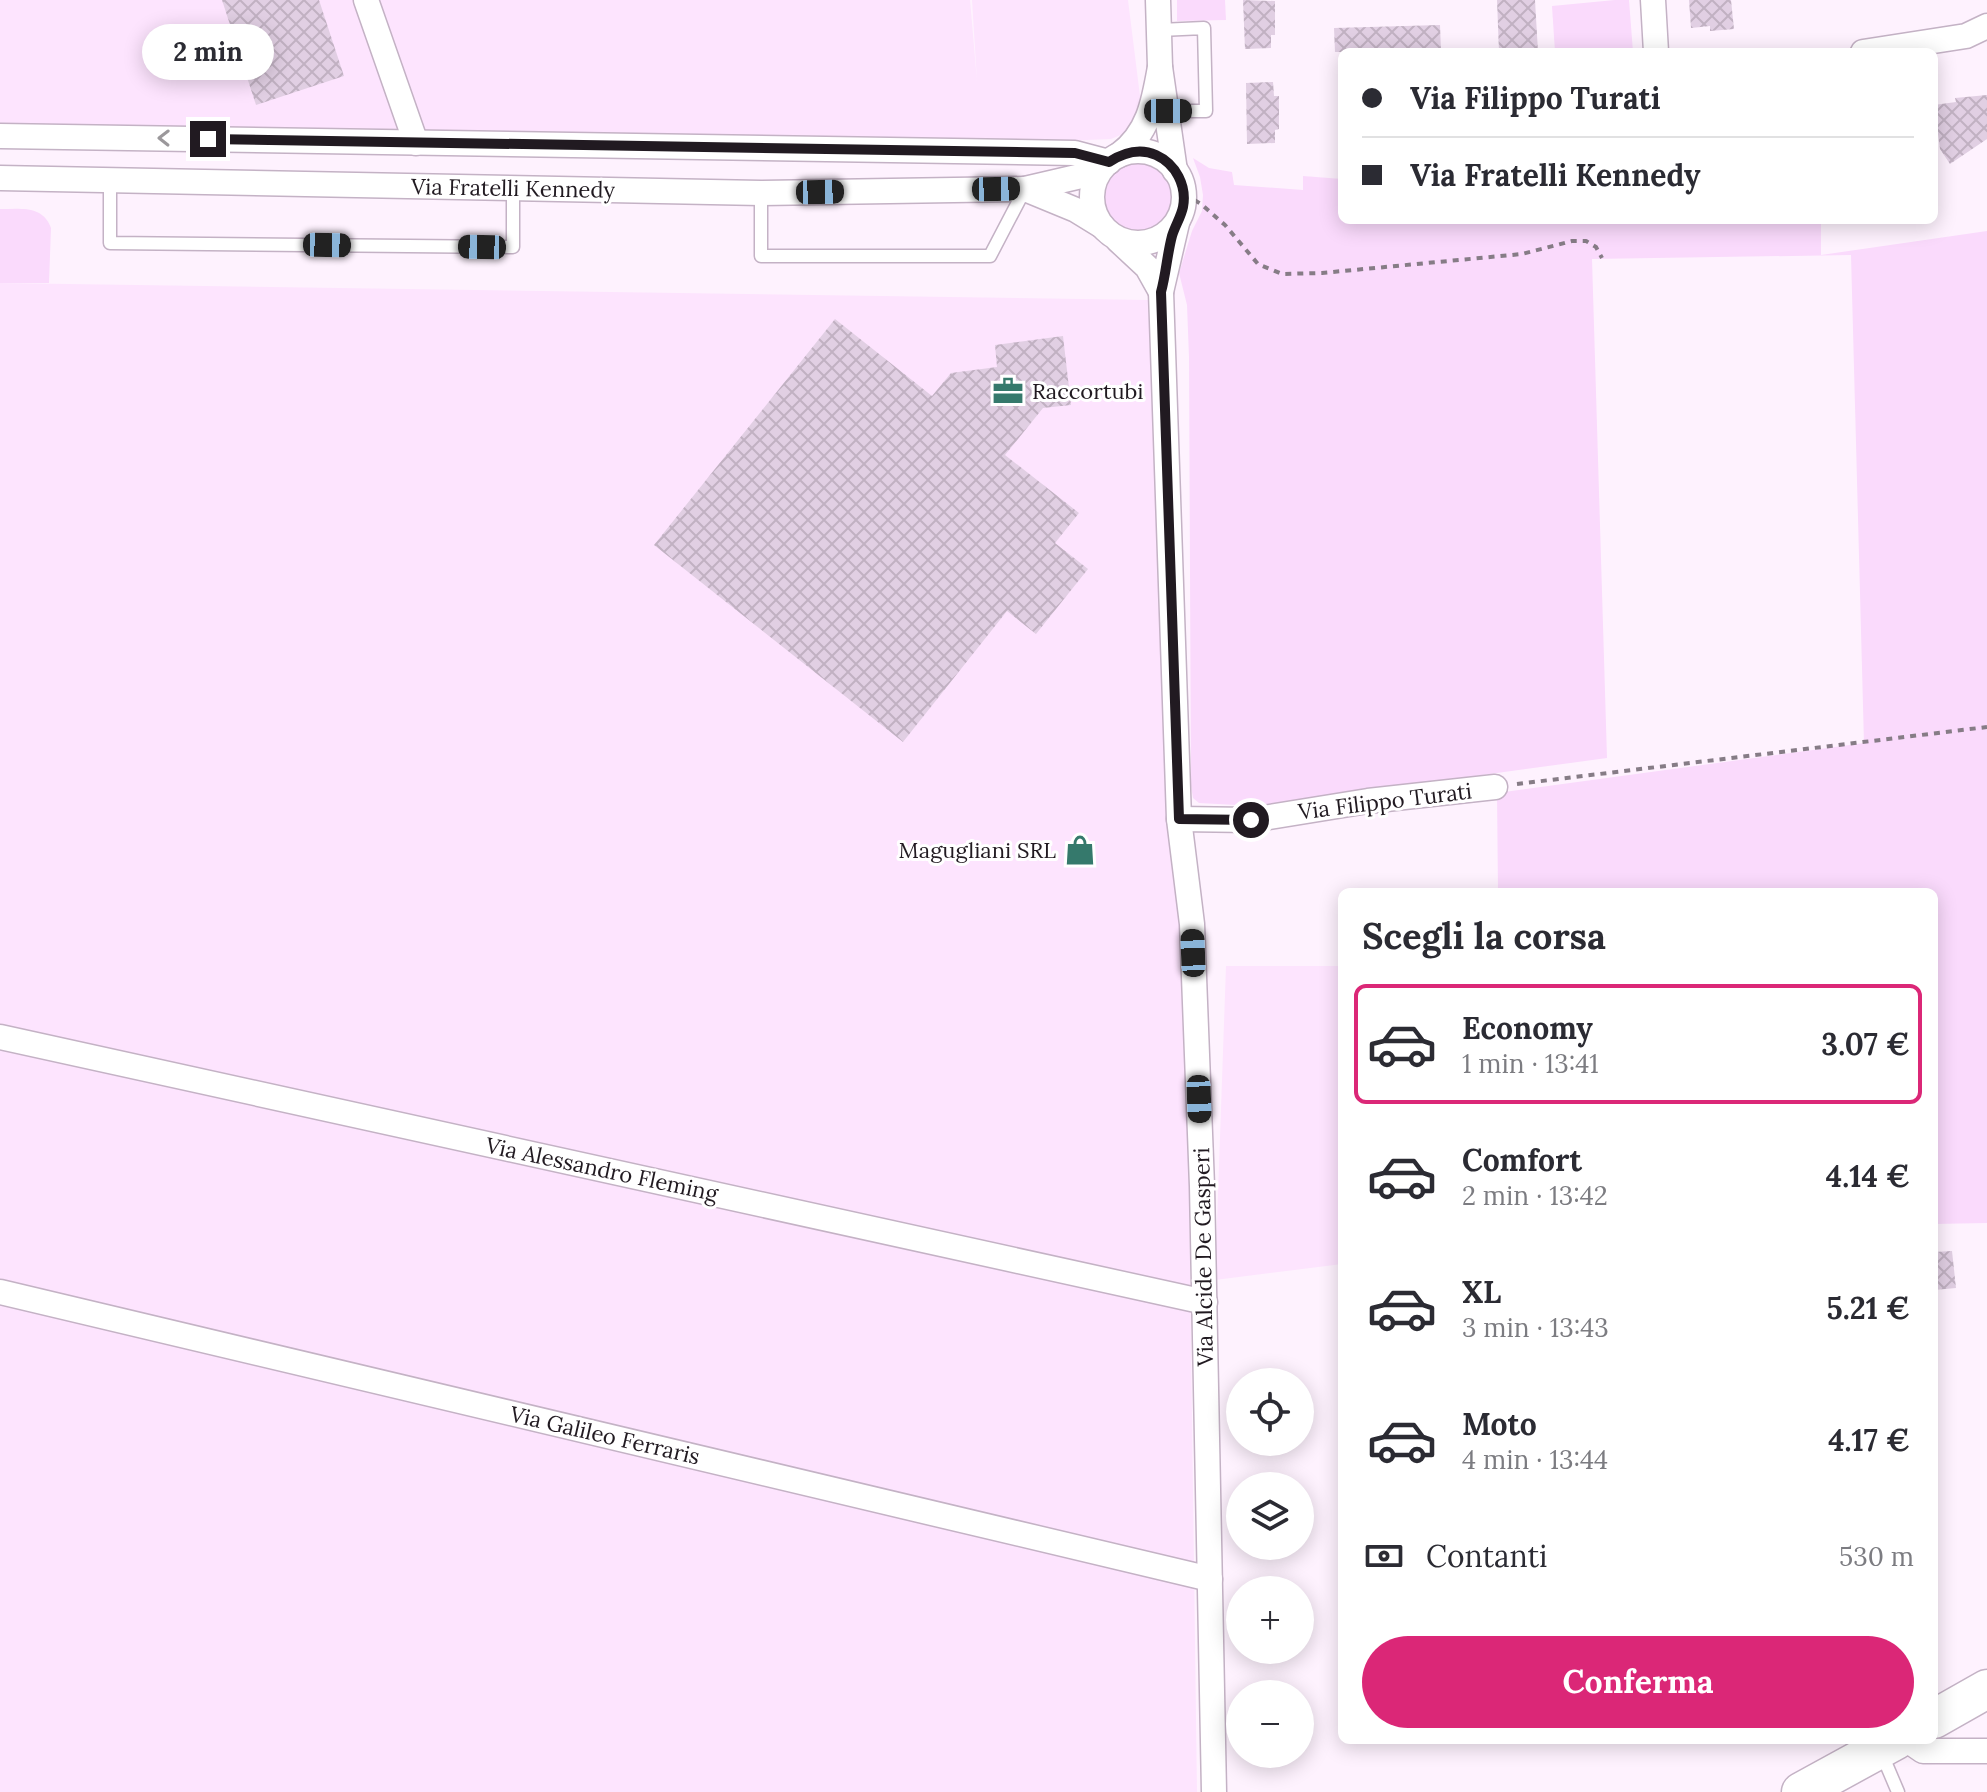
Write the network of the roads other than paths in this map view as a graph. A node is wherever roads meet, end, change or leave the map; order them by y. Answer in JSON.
{"nodes":[{"id":1,"x":366,"y":0,"type":"edge"},
{"id":2,"x":1158,"y":0,"type":"edge"},
{"id":3,"x":1653,"y":0,"type":"edge"},
{"id":4,"x":1987,"y":26,"type":"edge"},
{"id":5,"x":1160,"y":30,"type":"junction"},
{"id":6,"x":1656,"y":48,"type":"edge"},
{"id":7,"x":1889,"y":48,"type":"edge"},
{"id":8,"x":1160,"y":67,"type":"junction"},
{"id":9,"x":1168,"y":111,"type":"junction"},
{"id":10,"x":0,"y":136,"type":"edge"},
{"id":11,"x":416,"y":143,"type":"junction"},
{"id":12,"x":1114,"y":158,"type":"junction"},
{"id":13,"x":1175,"y":171,"type":"junction"},
{"id":14,"x":0,"y":178,"type":"edge"},
{"id":15,"x":110,"y":180,"type":"junction"},
{"id":16,"x":513,"y":188,"type":"junction"},
{"id":17,"x":1025,"y":189,"type":"junction"},
{"id":18,"x":761,"y":193,"type":"junction"},
{"id":19,"x":1177,"y":221,"type":"junction"},
{"id":20,"x":1107,"y":231,"type":"junction"},
{"id":21,"x":1161,"y":292,"type":"junction"},
{"id":22,"x":1495,"y":787,"type":"road end"},
{"id":23,"x":1179,"y":819,"type":"junction"},
{"id":24,"x":0,"y":1037,"type":"edge"},
{"id":25,"x":0,"y":1292,"type":"edge"},
{"id":26,"x":1205,"y":1302,"type":"junction"},
{"id":27,"x":1210,"y":1579,"type":"junction"},
{"id":28,"x":1987,"y":1689,"type":"edge"},
{"id":29,"x":1938,"y":1717,"type":"edge"},
{"id":30,"x":1893,"y":1744,"type":"edge"},
{"id":31,"x":1895,"y":1744,"type":"edge"},
{"id":32,"x":1898,"y":1744,"type":"edge"},
{"id":33,"x":1987,"y":1751,"type":"edge"},
{"id":34,"x":1214,"y":1792,"type":"edge"},
{"id":35,"x":1801,"y":1792,"type":"edge"},
{"id":36,"x":1898,"y":1792,"type":"edge"}],
"edges":[{"from":1,"to":11,"type":"street"},
{"from":2,"to":5,"type":"street"},
{"from":3,"to":6,"type":"street"},
{"from":4,"to":7,"type":"street"},
{"from":5,"to":8,"type":"street"},
{"from":5,"to":9,"type":"lane"},
{"from":8,"to":9,"type":"street"},
{"from":8,"to":12,"type":"street"},
{"from":9,"to":13,"type":"street"},
{"from":11,"to":10,"type":"street","name":"Via Fratelli Kennedy","one_way":true},
{"from":11,"to":12,"type":"street","name":"Via Fratelli Kennedy"},
{"from":12,"to":13,"type":"street"},
{"from":12,"to":17,"type":"street","name":"Via Fratelli Kennedy"},
{"from":12,"to":20,"type":"street"},
{"from":13,"to":19,"type":"street"},
{"from":14,"to":15,"type":"street","name":"Via Fratelli Kennedy"},
{"from":15,"to":16,"type":"street","name":"Via Fratelli Kennedy"},
{"from":15,"to":16,"type":"lane"},
{"from":16,"to":18,"type":"street","name":"Via Fratelli Kennedy"},
{"from":17,"to":18,"type":"street","name":"Via Fratelli Kennedy"},
{"from":17,"to":18,"type":"lane"},
{"from":17,"to":20,"type":"street","name":"Via Fratelli Kennedy"},
{"from":19,"to":20,"type":"street"},
{"from":19,"to":21,"type":"street","name":"Via Alcide De Gasperi"},
{"from":20,"to":21,"type":"street"},
{"from":21,"to":23,"type":"street","name":"Via Alcide De Gasperi"},
{"from":22,"to":23,"type":"street","name":"Via Filippo Turati"},
{"from":23,"to":26,"type":"street","name":"Via Alcide De Gasperi"},
{"from":24,"to":26,"type":"street","name":"Via Alessandro Fleming"},
{"from":25,"to":27,"type":"street","name":"Via Galileo Ferraris"},
{"from":26,"to":27,"type":"street","name":"Via Alcide De Gasperi"},
{"from":27,"to":34,"type":"street","name":"Via Alcide De Gasperi"},
{"from":28,"to":29,"type":"main road"},
{"from":30,"to":35,"type":"main road"},
{"from":31,"to":36,"type":"lane"},
{"from":32,"to":33,"type":"street"}]}
